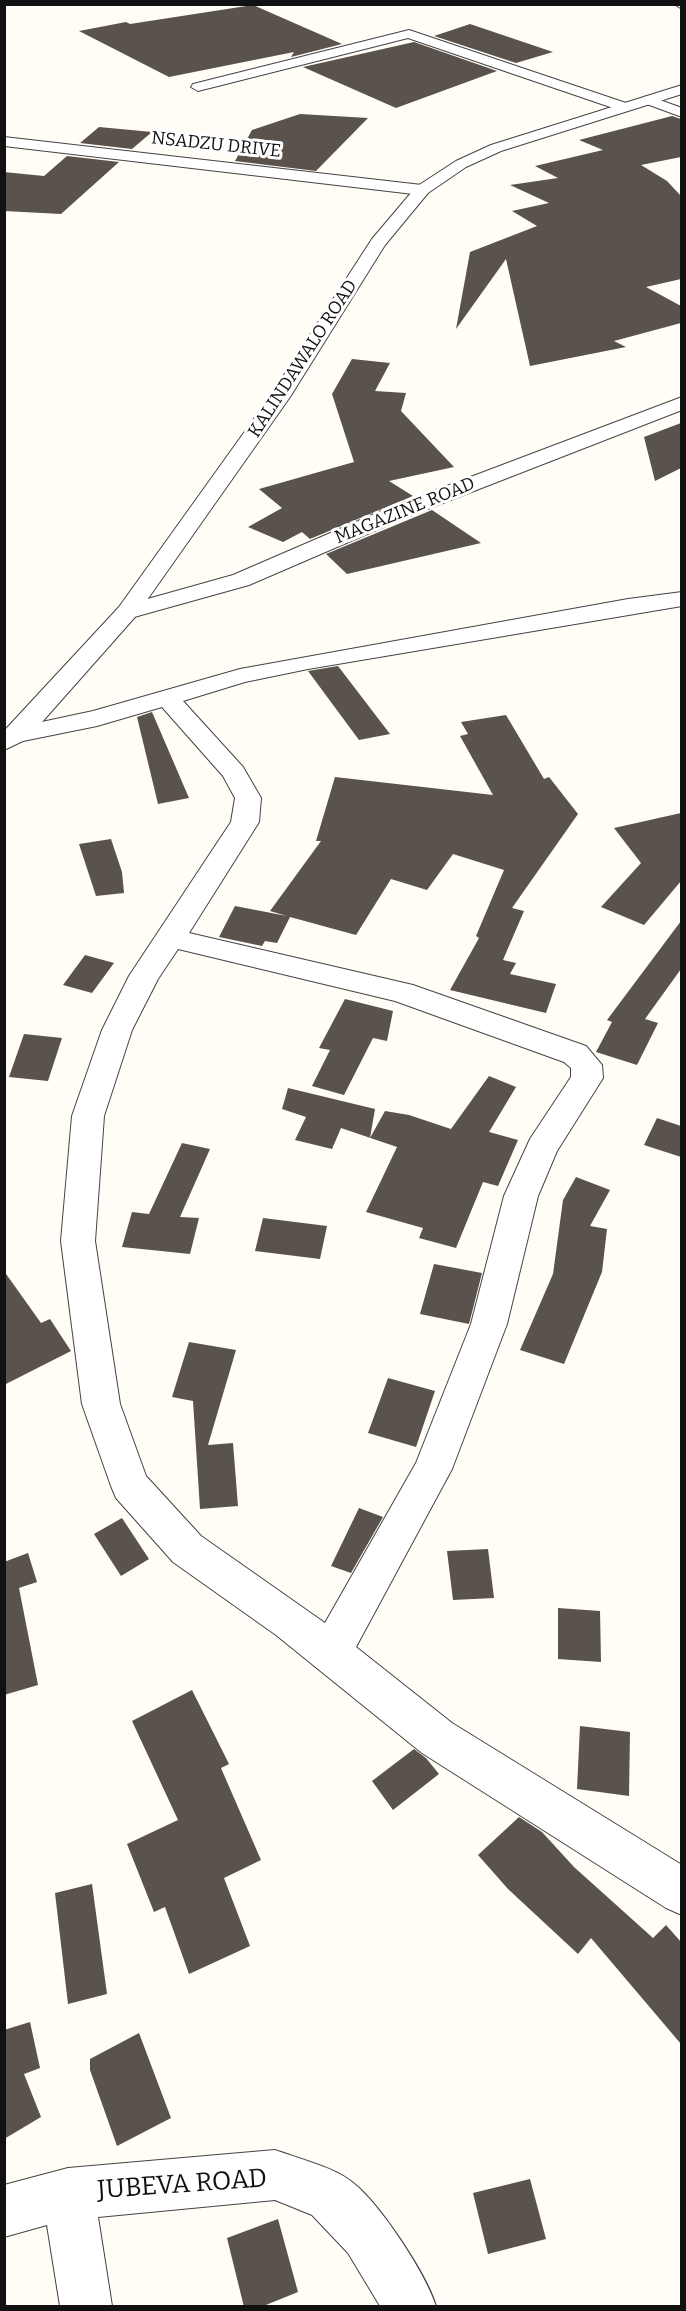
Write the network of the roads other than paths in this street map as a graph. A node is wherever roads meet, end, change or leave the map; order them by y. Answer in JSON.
{"nodes":[{"id":1,"x":198,"y":87,"type":"dead end"},
{"id":2,"x":681,"y":89,"type":"edge"},
{"id":3,"x":649,"y":100,"type":"junction"},
{"id":4,"x":624,"y":107,"type":"junction"},
{"id":5,"x":681,"y":114,"type":"edge"},
{"id":6,"x":4,"y":141,"type":"edge"},
{"id":7,"x":422,"y":190,"type":"junction"},
{"id":8,"x":681,"y":403,"type":"edge"},
{"id":9,"x":681,"y":599,"type":"edge"},
{"id":10,"x":127,"y":612,"type":"junction"},
{"id":11,"x":168,"y":699,"type":"junction"},
{"id":12,"x":11,"y":738,"type":"edge"},
{"id":13,"x":171,"y":939,"type":"junction"},
{"id":14,"x":331,"y":1653,"type":"junction"},
{"id":15,"x":681,"y":1892,"type":"edge"},
{"id":16,"x":68,"y":2194,"type":"junction"},
{"id":17,"x":4,"y":2211,"type":"edge"},
{"id":18,"x":86,"y":2307,"type":"edge"},
{"id":19,"x":410,"y":2307,"type":"edge"}],
"edges":[{"from":1,"to":4,"type":"street"},
{"from":2,"to":3,"type":"street","name":"KALINDAWALO ROAD"},
{"from":3,"to":4,"type":"street","name":"KALINDAWALO ROAD"},
{"from":3,"to":5,"type":"street"},
{"from":4,"to":7,"type":"street","name":"KALINDAWALO ROAD"},
{"from":6,"to":7,"type":"street","name":"NSADZU DRIVE"},
{"from":7,"to":10,"type":"street","name":"KALINDAWALO ROAD"},
{"from":8,"to":10,"type":"street","name":"MAGAZINE ROAD"},
{"from":9,"to":11,"type":"street"},
{"from":10,"to":12,"type":"street","name":"KALINDAWALO ROAD"},
{"from":11,"to":12,"type":"street"},
{"from":11,"to":13,"type":"street"},
{"from":13,"to":14,"type":"street"},
{"from":13,"to":14,"type":"street"},
{"from":14,"to":15,"type":"street"},
{"from":16,"to":17,"type":"street","name":"JUBEVA ROAD"},
{"from":16,"to":18,"type":"street"},
{"from":16,"to":19,"type":"street","name":"JUBEVA ROAD"}]}
